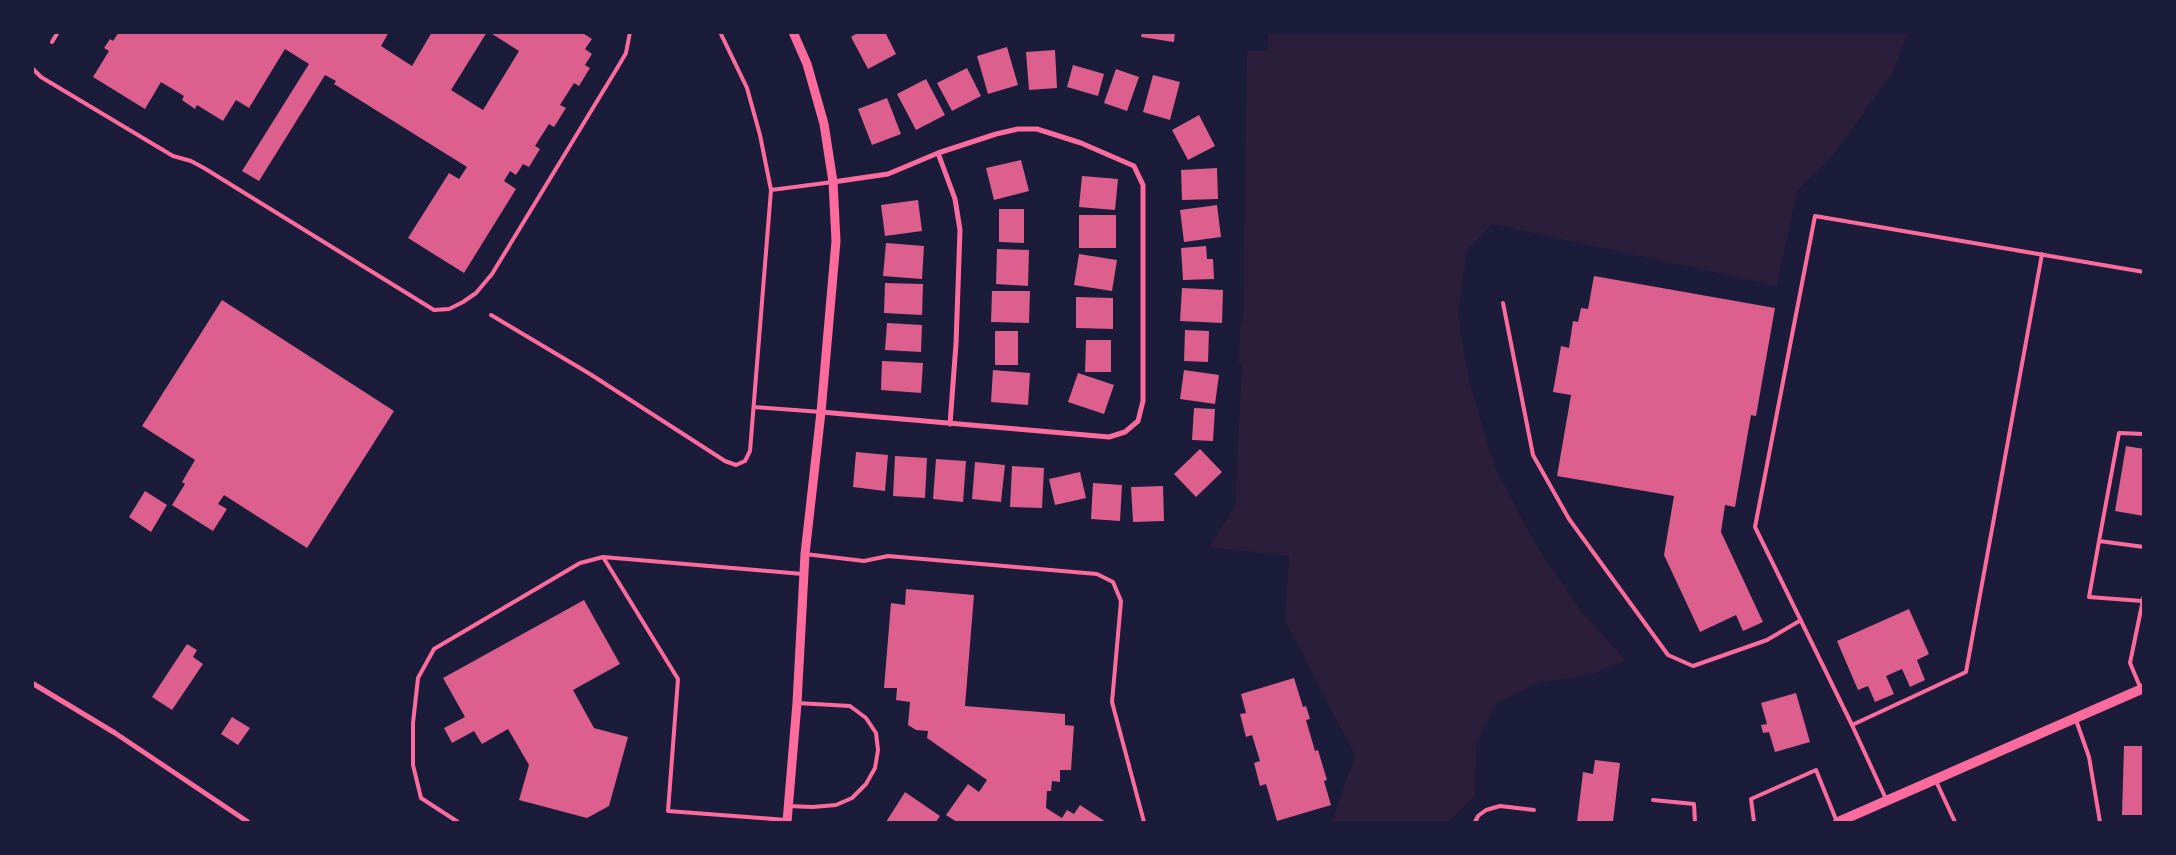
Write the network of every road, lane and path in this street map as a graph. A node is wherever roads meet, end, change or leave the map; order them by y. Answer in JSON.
{"nodes":[{"id":1,"x":58,"y":32,"type":"edge"},
{"id":2,"x":630,"y":32,"type":"edge"},
{"id":3,"x":720,"y":32,"type":"edge"},
{"id":4,"x":793,"y":32,"type":"edge"},
{"id":5,"x":52,"y":42,"type":"dead end"},
{"id":6,"x":32,"y":68,"type":"edge"},
{"id":7,"x":938,"y":153,"type":"junction"},
{"id":8,"x":833,"y":182,"type":"junction"},
{"id":9,"x":770,"y":190,"type":"junction"},
{"id":10,"x":2042,"y":254,"type":"junction"},
{"id":11,"x":2144,"y":272,"type":"edge"},
{"id":12,"x":1503,"y":303,"type":"dead end"},
{"id":13,"x":491,"y":316,"type":"dead end"},
{"id":14,"x":754,"y":407,"type":"junction"},
{"id":15,"x":821,"y":412,"type":"junction"},
{"id":16,"x":950,"y":424,"type":"junction"},
{"id":17,"x":2144,"y":434,"type":"edge"},
{"id":18,"x":2099,"y":542,"type":"junction"},
{"id":19,"x":2144,"y":547,"type":"edge"},
{"id":20,"x":805,"y":554,"type":"junction"},
{"id":21,"x":603,"y":557,"type":"junction"},
{"id":22,"x":803,"y":574,"type":"junction"},
{"id":23,"x":2144,"y":595,"type":"edge"},
{"id":24,"x":2142,"y":601,"type":"edge"},
{"id":25,"x":1801,"y":620,"type":"junction"},
{"id":26,"x":32,"y":683,"type":"edge"},
{"id":27,"x":2142,"y":688,"type":"edge"},
{"id":28,"x":797,"y":703,"type":"junction"},
{"id":29,"x":2075,"y":718,"type":"junction"},
{"id":30,"x":1852,"y":725,"type":"junction"},
{"id":31,"x":1935,"y":779,"type":"junction"},
{"id":32,"x":1653,"y":800,"type":"dead end"},
{"id":33,"x":1887,"y":801,"type":"junction"},
{"id":34,"x":788,"y":806,"type":"junction"},
{"id":35,"x":1534,"y":810,"type":"dead end"},
{"id":36,"x":787,"y":821,"type":"edge"},
{"id":37,"x":248,"y":822,"type":"edge"},
{"id":38,"x":458,"y":822,"type":"edge"},
{"id":39,"x":1144,"y":822,"type":"edge"},
{"id":40,"x":1475,"y":822,"type":"edge"},
{"id":41,"x":1695,"y":822,"type":"edge"},
{"id":42,"x":1754,"y":822,"type":"edge"},
{"id":43,"x":1837,"y":822,"type":"edge"},
{"id":44,"x":1955,"y":822,"type":"edge"},
{"id":45,"x":2100,"y":822,"type":"edge"}],
"edges":[{"from":1,"to":5,"type":"lane"},
{"from":2,"to":6,"type":"lane"},
{"from":3,"to":9,"type":"lane"},
{"from":4,"to":8,"type":"street"},
{"from":7,"to":8,"type":"street"},
{"from":7,"to":16,"type":"street"},
{"from":7,"to":16,"type":"street"},
{"from":8,"to":9,"type":"lane"},
{"from":8,"to":15,"type":"street"},
{"from":9,"to":14,"type":"lane"},
{"from":10,"to":11,"type":"lane"},
{"from":10,"to":25,"type":"lane"},
{"from":10,"to":30,"type":"lane"},
{"from":12,"to":25,"type":"lane"},
{"from":13,"to":14,"type":"lane"},
{"from":14,"to":15,"type":"lane"},
{"from":15,"to":16,"type":"street"},
{"from":15,"to":20,"type":"street"},
{"from":17,"to":18,"type":"lane"},
{"from":18,"to":19,"type":"lane"},
{"from":18,"to":24,"type":"lane"},
{"from":20,"to":22,"type":"street"},
{"from":20,"to":39,"type":"lane"},
{"from":21,"to":22,"type":"lane"},
{"from":21,"to":36,"type":"lane"},
{"from":21,"to":38,"type":"lane"},
{"from":22,"to":28,"type":"street"},
{"from":23,"to":24,"type":"lane"},
{"from":24,"to":27,"type":"lane"},
{"from":25,"to":30,"type":"lane"},
{"from":26,"to":37,"type":"street"},
{"from":27,"to":29,"type":"main road"},
{"from":28,"to":34,"type":"street"},
{"from":28,"to":34,"type":"lane"},
{"from":29,"to":31,"type":"main road"},
{"from":29,"to":45,"type":"lane"},
{"from":30,"to":33,"type":"lane"},
{"from":31,"to":33,"type":"main road"},
{"from":31,"to":44,"type":"lane"},
{"from":32,"to":41,"type":"lane"},
{"from":33,"to":43,"type":"main road"},
{"from":34,"to":36,"type":"street"},
{"from":35,"to":40,"type":"lane"},
{"from":42,"to":43,"type":"lane"}]}
